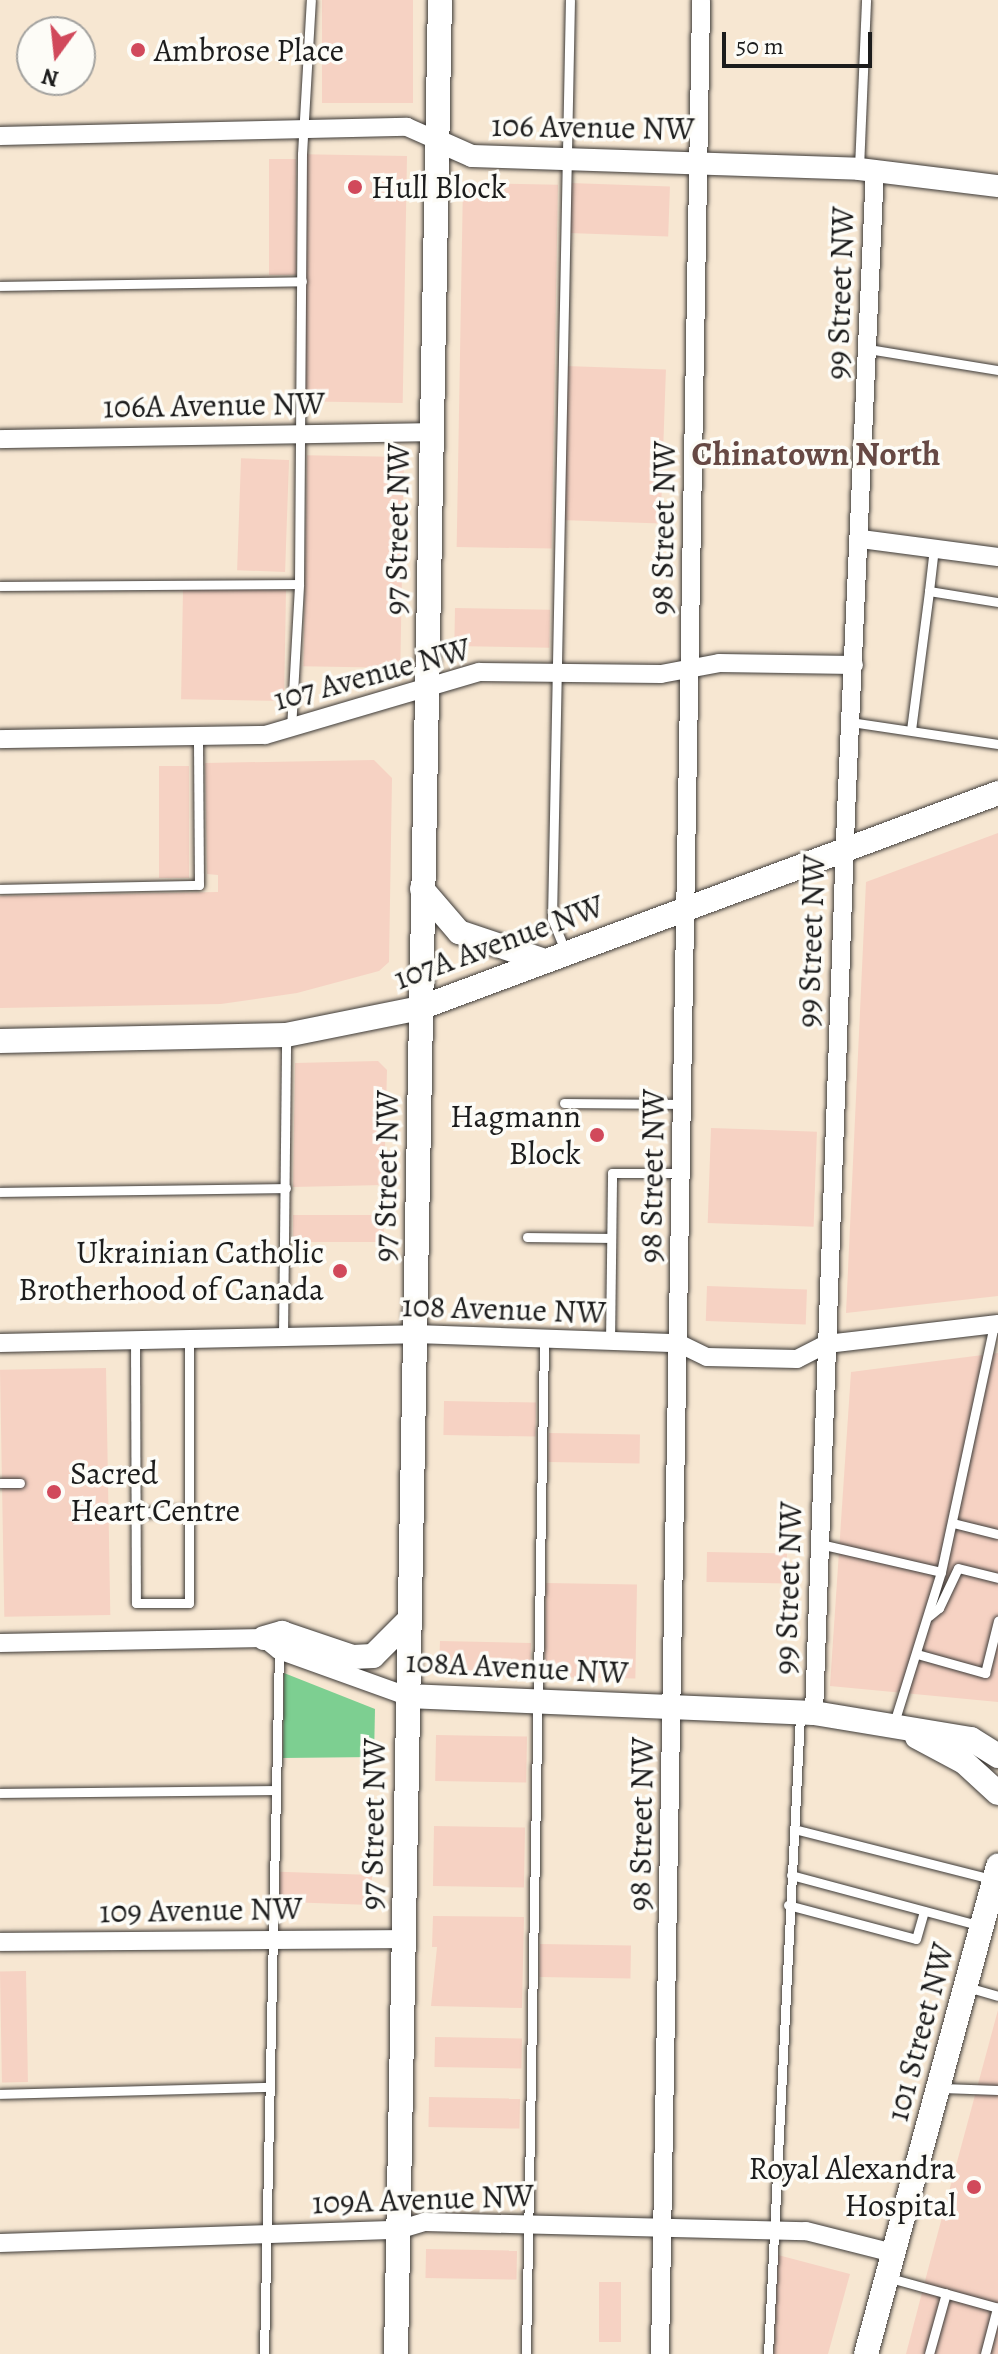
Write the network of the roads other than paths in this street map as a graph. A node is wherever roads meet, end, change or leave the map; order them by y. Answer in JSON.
{"nodes":[{"id":1,"x":311,"y":0,"type":"edge"},
{"id":2,"x":440,"y":0,"type":"edge"},
{"id":3,"x":570,"y":0,"type":"edge"},
{"id":4,"x":701,"y":0,"type":"edge"},
{"id":5,"x":866,"y":0,"type":"edge"},
{"id":6,"x":305,"y":128,"type":"junction"},
{"id":7,"x":0,"y":136,"type":"edge"},
{"id":8,"x":438,"y":141,"type":"junction"},
{"id":9,"x":567,"y":158,"type":"junction"},
{"id":10,"x":699,"y":161,"type":"junction"},
{"id":11,"x":867,"y":169,"type":"junction"},
{"id":12,"x":998,"y":186,"type":"edge"},
{"id":13,"x":302,"y":281,"type":"junction"},
{"id":14,"x":0,"y":286,"type":"edge"},
{"id":15,"x":868,"y":349,"type":"junction"},
{"id":16,"x":998,"y":370,"type":"edge"},
{"id":17,"x":430,"y":432,"type":"junction"},
{"id":18,"x":300,"y":433,"type":"junction"},
{"id":19,"x":0,"y":439,"type":"edge"},
{"id":20,"x":861,"y":539,"type":"junction"},
{"id":21,"x":934,"y":548,"type":"junction"},
{"id":22,"x":998,"y":557,"type":"edge"},
{"id":23,"x":299,"y":584,"type":"junction"},
{"id":24,"x":0,"y":586,"type":"edge"},
{"id":25,"x":929,"y":591,"type":"junction"},
{"id":26,"x":998,"y":602,"type":"edge"},
{"id":27,"x":854,"y":665,"type":"junction"},
{"id":28,"x":691,"y":668,"type":"junction"},
{"id":29,"x":554,"y":673,"type":"junction"},
{"id":30,"x":426,"y":687,"type":"junction"},
{"id":31,"x":851,"y":722,"type":"junction"},
{"id":32,"x":291,"y":729,"type":"junction"},
{"id":33,"x":911,"y":730,"type":"junction"},
{"id":34,"x":198,"y":736,"type":"junction"},
{"id":35,"x":0,"y":739,"type":"edge"},
{"id":36,"x":998,"y":744,"type":"edge"},
{"id":37,"x":998,"y":793,"type":"edge"},
{"id":38,"x":844,"y":849,"type":"junction"},
{"id":39,"x":0,"y":889,"type":"edge"},
{"id":40,"x":422,"y":889,"type":"junction"},
{"id":41,"x":686,"y":908,"type":"junction"},
{"id":42,"x":556,"y":957,"type":"junction"},
{"id":43,"x":420,"y":1008,"type":"junction"},
{"id":44,"x":286,"y":1035,"type":"junction"},
{"id":45,"x":0,"y":1041,"type":"edge"},
{"id":46,"x":564,"y":1103,"type":"dead end"},
{"id":47,"x":684,"y":1104,"type":"junction"},
{"id":48,"x":682,"y":1173,"type":"junction"},
{"id":49,"x":286,"y":1188,"type":"junction"},
{"id":50,"x":0,"y":1192,"type":"edge"},
{"id":51,"x":527,"y":1237,"type":"dead end"},
{"id":52,"x":611,"y":1238,"type":"junction"},
{"id":53,"x":996,"y":1324,"type":"edge"},
{"id":54,"x":415,"y":1334,"type":"junction"},
{"id":55,"x":189,"y":1337,"type":"junction"},
{"id":56,"x":283,"y":1337,"type":"junction"},
{"id":57,"x":135,"y":1339,"type":"junction"},
{"id":58,"x":544,"y":1341,"type":"junction"},
{"id":59,"x":0,"y":1343,"type":"edge"},
{"id":60,"x":610,"y":1343,"type":"junction"},
{"id":61,"x":678,"y":1343,"type":"junction"},
{"id":62,"x":827,"y":1344,"type":"junction"},
{"id":63,"x":0,"y":1483,"type":"edge"},
{"id":64,"x":20,"y":1483,"type":"dead end"},
{"id":65,"x":189,"y":1510,"type":"junction"},
{"id":66,"x":135,"y":1513,"type":"junction"},
{"id":67,"x":953,"y":1523,"type":"junction"},
{"id":68,"x":997,"y":1534,"type":"edge"},
{"id":69,"x":820,"y":1544,"type":"junction"},
{"id":70,"x":941,"y":1572,"type":"junction"},
{"id":71,"x":998,"y":1578,"type":"edge"},
{"id":72,"x":929,"y":1616,"type":"junction"},
{"id":73,"x":408,"y":1621,"type":"junction"},
{"id":74,"x":998,"y":1621,"type":"edge"},
{"id":75,"x":0,"y":1643,"type":"edge"},
{"id":76,"x":271,"y":1644,"type":"junction"},
{"id":77,"x":917,"y":1654,"type":"junction"},
{"id":78,"x":407,"y":1696,"type":"junction"},
{"id":79,"x":538,"y":1703,"type":"junction"},
{"id":80,"x":673,"y":1707,"type":"junction"},
{"id":81,"x":807,"y":1713,"type":"junction"},
{"id":82,"x":895,"y":1726,"type":"junction"},
{"id":83,"x":998,"y":1756,"type":"edge"},
{"id":84,"x":274,"y":1790,"type":"junction"},
{"id":85,"x":0,"y":1793,"type":"edge"},
{"id":86,"x":998,"y":1793,"type":"edge"},
{"id":87,"x":794,"y":1829,"type":"junction"},
{"id":88,"x":996,"y":1873,"type":"edge"},
{"id":89,"x":791,"y":1875,"type":"junction"},
{"id":90,"x":788,"y":1905,"type":"junction"},
{"id":91,"x":924,"y":1911,"type":"junction"},
{"id":92,"x":982,"y":1927,"type":"junction"},
{"id":93,"x":403,"y":1939,"type":"junction"},
{"id":94,"x":272,"y":1940,"type":"junction"},
{"id":95,"x":0,"y":1942,"type":"edge"},
{"id":96,"x":965,"y":1987,"type":"junction"},
{"id":97,"x":998,"y":1996,"type":"edge"},
{"id":98,"x":268,"y":2087,"type":"junction"},
{"id":99,"x":938,"y":2087,"type":"junction"},
{"id":100,"x":998,"y":2090,"type":"edge"},
{"id":101,"x":0,"y":2094,"type":"edge"},
{"id":102,"x":528,"y":2223,"type":"junction"},
{"id":103,"x":663,"y":2227,"type":"junction"},
{"id":104,"x":398,"y":2230,"type":"junction"},
{"id":105,"x":772,"y":2230,"type":"junction"},
{"id":106,"x":264,"y":2235,"type":"junction"},
{"id":107,"x":0,"y":2243,"type":"edge"},
{"id":108,"x":893,"y":2253,"type":"junction"},
{"id":109,"x":887,"y":2277,"type":"junction"},
{"id":110,"x":946,"y":2293,"type":"junction"},
{"id":111,"x":998,"y":2308,"type":"edge"},
{"id":112,"x":264,"y":2354,"type":"edge"},
{"id":113,"x":396,"y":2354,"type":"edge"},
{"id":114,"x":526,"y":2354,"type":"edge"},
{"id":115,"x":660,"y":2354,"type":"edge"},
{"id":116,"x":768,"y":2354,"type":"edge"},
{"id":117,"x":866,"y":2354,"type":"edge"},
{"id":118,"x":929,"y":2354,"type":"edge"},
{"id":119,"x":985,"y":2354,"type":"edge"}],
"edges":[{"from":1,"to":6,"type":"lane"},
{"from":2,"to":8,"type":"main road","name":"97 Street NW"},
{"from":3,"to":9,"type":"lane"},
{"from":4,"to":10,"type":"street","name":"98 Street NW"},
{"from":5,"to":11,"type":"lane"},
{"from":6,"to":7,"type":"street","name":"106 Avenue NW"},
{"from":6,"to":8,"type":"street","name":"106 Avenue NW"},
{"from":6,"to":13,"type":"lane"},
{"from":8,"to":9,"type":"street","name":"106 Avenue NW"},
{"from":8,"to":17,"type":"main road","name":"97 Street NW"},
{"from":9,"to":10,"type":"street","name":"106 Avenue NW"},
{"from":9,"to":29,"type":"lane"},
{"from":10,"to":11,"type":"street","name":"106 Avenue NW"},
{"from":10,"to":28,"type":"street","name":"98 Street NW"},
{"from":11,"to":12,"type":"street","name":"106 Avenue NW"},
{"from":11,"to":15,"type":"street","name":"99 Street NW"},
{"from":13,"to":14,"type":"lane"},
{"from":13,"to":18,"type":"lane"},
{"from":15,"to":16,"type":"lane"},
{"from":15,"to":20,"type":"street","name":"99 Street NW"},
{"from":17,"to":18,"type":"street","name":"106A Avenue NW"},
{"from":17,"to":30,"type":"main road","name":"97 Street NW"},
{"from":18,"to":19,"type":"street","name":"106A Avenue NW"},
{"from":18,"to":23,"type":"lane"},
{"from":20,"to":21,"type":"street"},
{"from":20,"to":27,"type":"street","name":"99 Street NW"},
{"from":21,"to":22,"type":"street"},
{"from":21,"to":25,"type":"lane"},
{"from":23,"to":24,"type":"lane"},
{"from":23,"to":32,"type":"lane"},
{"from":25,"to":26,"type":"lane"},
{"from":25,"to":33,"type":"lane"},
{"from":27,"to":28,"type":"street","name":"107 Avenue NW"},
{"from":27,"to":31,"type":"street","name":"99 Street NW"},
{"from":28,"to":29,"type":"street","name":"107 Avenue NW"},
{"from":28,"to":41,"type":"street","name":"98 Street NW"},
{"from":29,"to":30,"type":"street","name":"107 Avenue NW"},
{"from":29,"to":42,"type":"lane"},
{"from":30,"to":32,"type":"street","name":"107 Avenue NW"},
{"from":30,"to":40,"type":"main road","name":"97 Street NW"},
{"from":31,"to":33,"type":"lane"},
{"from":31,"to":38,"type":"street","name":"99 Street NW"},
{"from":32,"to":34,"type":"street","name":"107 Avenue NW"},
{"from":33,"to":36,"type":"lane"},
{"from":34,"to":35,"type":"street","name":"107 Avenue NW"},
{"from":34,"to":39,"type":"lane"},
{"from":37,"to":38,"type":"main road","name":"107A Avenue NW"},
{"from":38,"to":41,"type":"main road","name":"107A Avenue NW"},
{"from":38,"to":62,"type":"street","name":"99 Street NW"},
{"from":40,"to":42,"type":"main road"},
{"from":40,"to":43,"type":"main road","name":"97 Street NW"},
{"from":41,"to":42,"type":"main road","name":"107A Avenue NW"},
{"from":41,"to":47,"type":"street","name":"98 Street NW"},
{"from":42,"to":43,"type":"main road","name":"107A Avenue NW"},
{"from":43,"to":44,"type":"main road","name":"107A Avenue NW"},
{"from":43,"to":54,"type":"main road","name":"97 Street NW"},
{"from":44,"to":45,"type":"main road","name":"107A Avenue NW"},
{"from":44,"to":49,"type":"lane"},
{"from":46,"to":47,"type":"lane"},
{"from":47,"to":48,"type":"street","name":"98 Street NW"},
{"from":48,"to":52,"type":"lane"},
{"from":48,"to":61,"type":"street","name":"98 Street NW"},
{"from":49,"to":50,"type":"lane"},
{"from":49,"to":56,"type":"lane"},
{"from":51,"to":52,"type":"lane"},
{"from":52,"to":60,"type":"lane"},
{"from":53,"to":62,"type":"street","name":"108 Avenue NW"},
{"from":53,"to":67,"type":"lane"},
{"from":54,"to":56,"type":"street","name":"108 Avenue NW"},
{"from":54,"to":58,"type":"street","name":"108 Avenue NW"},
{"from":54,"to":73,"type":"main road","name":"97 Street NW"},
{"from":55,"to":56,"type":"street","name":"108 Avenue NW"},
{"from":55,"to":57,"type":"street","name":"108 Avenue NW"},
{"from":55,"to":65,"type":"lane"},
{"from":57,"to":59,"type":"street","name":"108 Avenue NW"},
{"from":57,"to":66,"type":"lane"},
{"from":58,"to":60,"type":"street","name":"108 Avenue NW"},
{"from":58,"to":79,"type":"lane"},
{"from":60,"to":61,"type":"street","name":"108 Avenue NW"},
{"from":61,"to":62,"type":"street","name":"108 Avenue NW"},
{"from":61,"to":80,"type":"street","name":"98 Street NW"},
{"from":62,"to":69,"type":"street","name":"99 Street NW"},
{"from":63,"to":64,"type":"lane"},
{"from":65,"to":66,"type":"lane"},
{"from":65,"to":66,"type":"lane"},
{"from":67,"to":68,"type":"lane"},
{"from":67,"to":70,"type":"lane"},
{"from":69,"to":70,"type":"lane"},
{"from":69,"to":81,"type":"street","name":"99 Street NW"},
{"from":70,"to":72,"type":"lane"},
{"from":71,"to":72,"type":"lane"},
{"from":72,"to":77,"type":"lane"},
{"from":73,"to":76,"type":"main road"},
{"from":73,"to":78,"type":"main road","name":"97 Street NW"},
{"from":74,"to":77,"type":"lane"},
{"from":75,"to":76,"type":"street","name":"108A Avenue NW"},
{"from":76,"to":78,"type":"street","name":"108A Avenue NW"},
{"from":76,"to":84,"type":"lane"},
{"from":77,"to":82,"type":"lane"},
{"from":78,"to":79,"type":"main road","name":"108A Avenue NW"},
{"from":78,"to":93,"type":"main road","name":"97 Street NW"},
{"from":79,"to":80,"type":"main road","name":"108A Avenue NW"},
{"from":79,"to":102,"type":"lane"},
{"from":80,"to":81,"type":"main road","name":"108A Avenue NW"},
{"from":80,"to":103,"type":"street","name":"98 Street NW"},
{"from":81,"to":82,"type":"main road","name":"108A Avenue NW"},
{"from":81,"to":87,"type":"lane"},
{"from":82,"to":83,"type":"main road","name":"108A Avenue NW"},
{"from":82,"to":86,"type":"main road","name":"108A Avenue NW"},
{"from":84,"to":85,"type":"lane"},
{"from":84,"to":94,"type":"lane"},
{"from":87,"to":88,"type":"lane"},
{"from":87,"to":89,"type":"lane"},
{"from":88,"to":92,"type":"main road","name":"101 Street NW"},
{"from":89,"to":90,"type":"lane"},
{"from":89,"to":91,"type":"lane"},
{"from":90,"to":91,"type":"lane"},
{"from":90,"to":105,"type":"lane"},
{"from":91,"to":92,"type":"lane"},
{"from":92,"to":96,"type":"main road","name":"101 Street NW"},
{"from":93,"to":94,"type":"street","name":"109 Avenue NW"},
{"from":93,"to":104,"type":"main road","name":"97 Street NW"},
{"from":94,"to":95,"type":"street","name":"109 Avenue NW"},
{"from":94,"to":98,"type":"lane"},
{"from":96,"to":97,"type":"lane"},
{"from":96,"to":99,"type":"main road","name":"101 Street NW"},
{"from":98,"to":101,"type":"lane"},
{"from":98,"to":106,"type":"lane"},
{"from":99,"to":100,"type":"lane"},
{"from":99,"to":108,"type":"main road","name":"101 Street NW"},
{"from":102,"to":103,"type":"street","name":"109A Avenue NW"},
{"from":102,"to":104,"type":"street","name":"109A Avenue NW"},
{"from":102,"to":114,"type":"lane"},
{"from":103,"to":105,"type":"street","name":"109A Avenue NW"},
{"from":103,"to":115,"type":"street","name":"98 Street NW"},
{"from":104,"to":106,"type":"street","name":"109A Avenue NW"},
{"from":104,"to":113,"type":"main road","name":"97 Street NW"},
{"from":105,"to":108,"type":"street","name":"109A Avenue NW"},
{"from":105,"to":116,"type":"lane"},
{"from":106,"to":107,"type":"street","name":"109A Avenue NW"},
{"from":106,"to":112,"type":"lane"},
{"from":108,"to":109,"type":"main road","name":"101 Street NW"},
{"from":109,"to":110,"type":"lane"},
{"from":109,"to":117,"type":"main road","name":"101 Street NW"},
{"from":110,"to":111,"type":"lane"},
{"from":110,"to":118,"type":"lane"},
{"from":111,"to":119,"type":"lane"}]}
